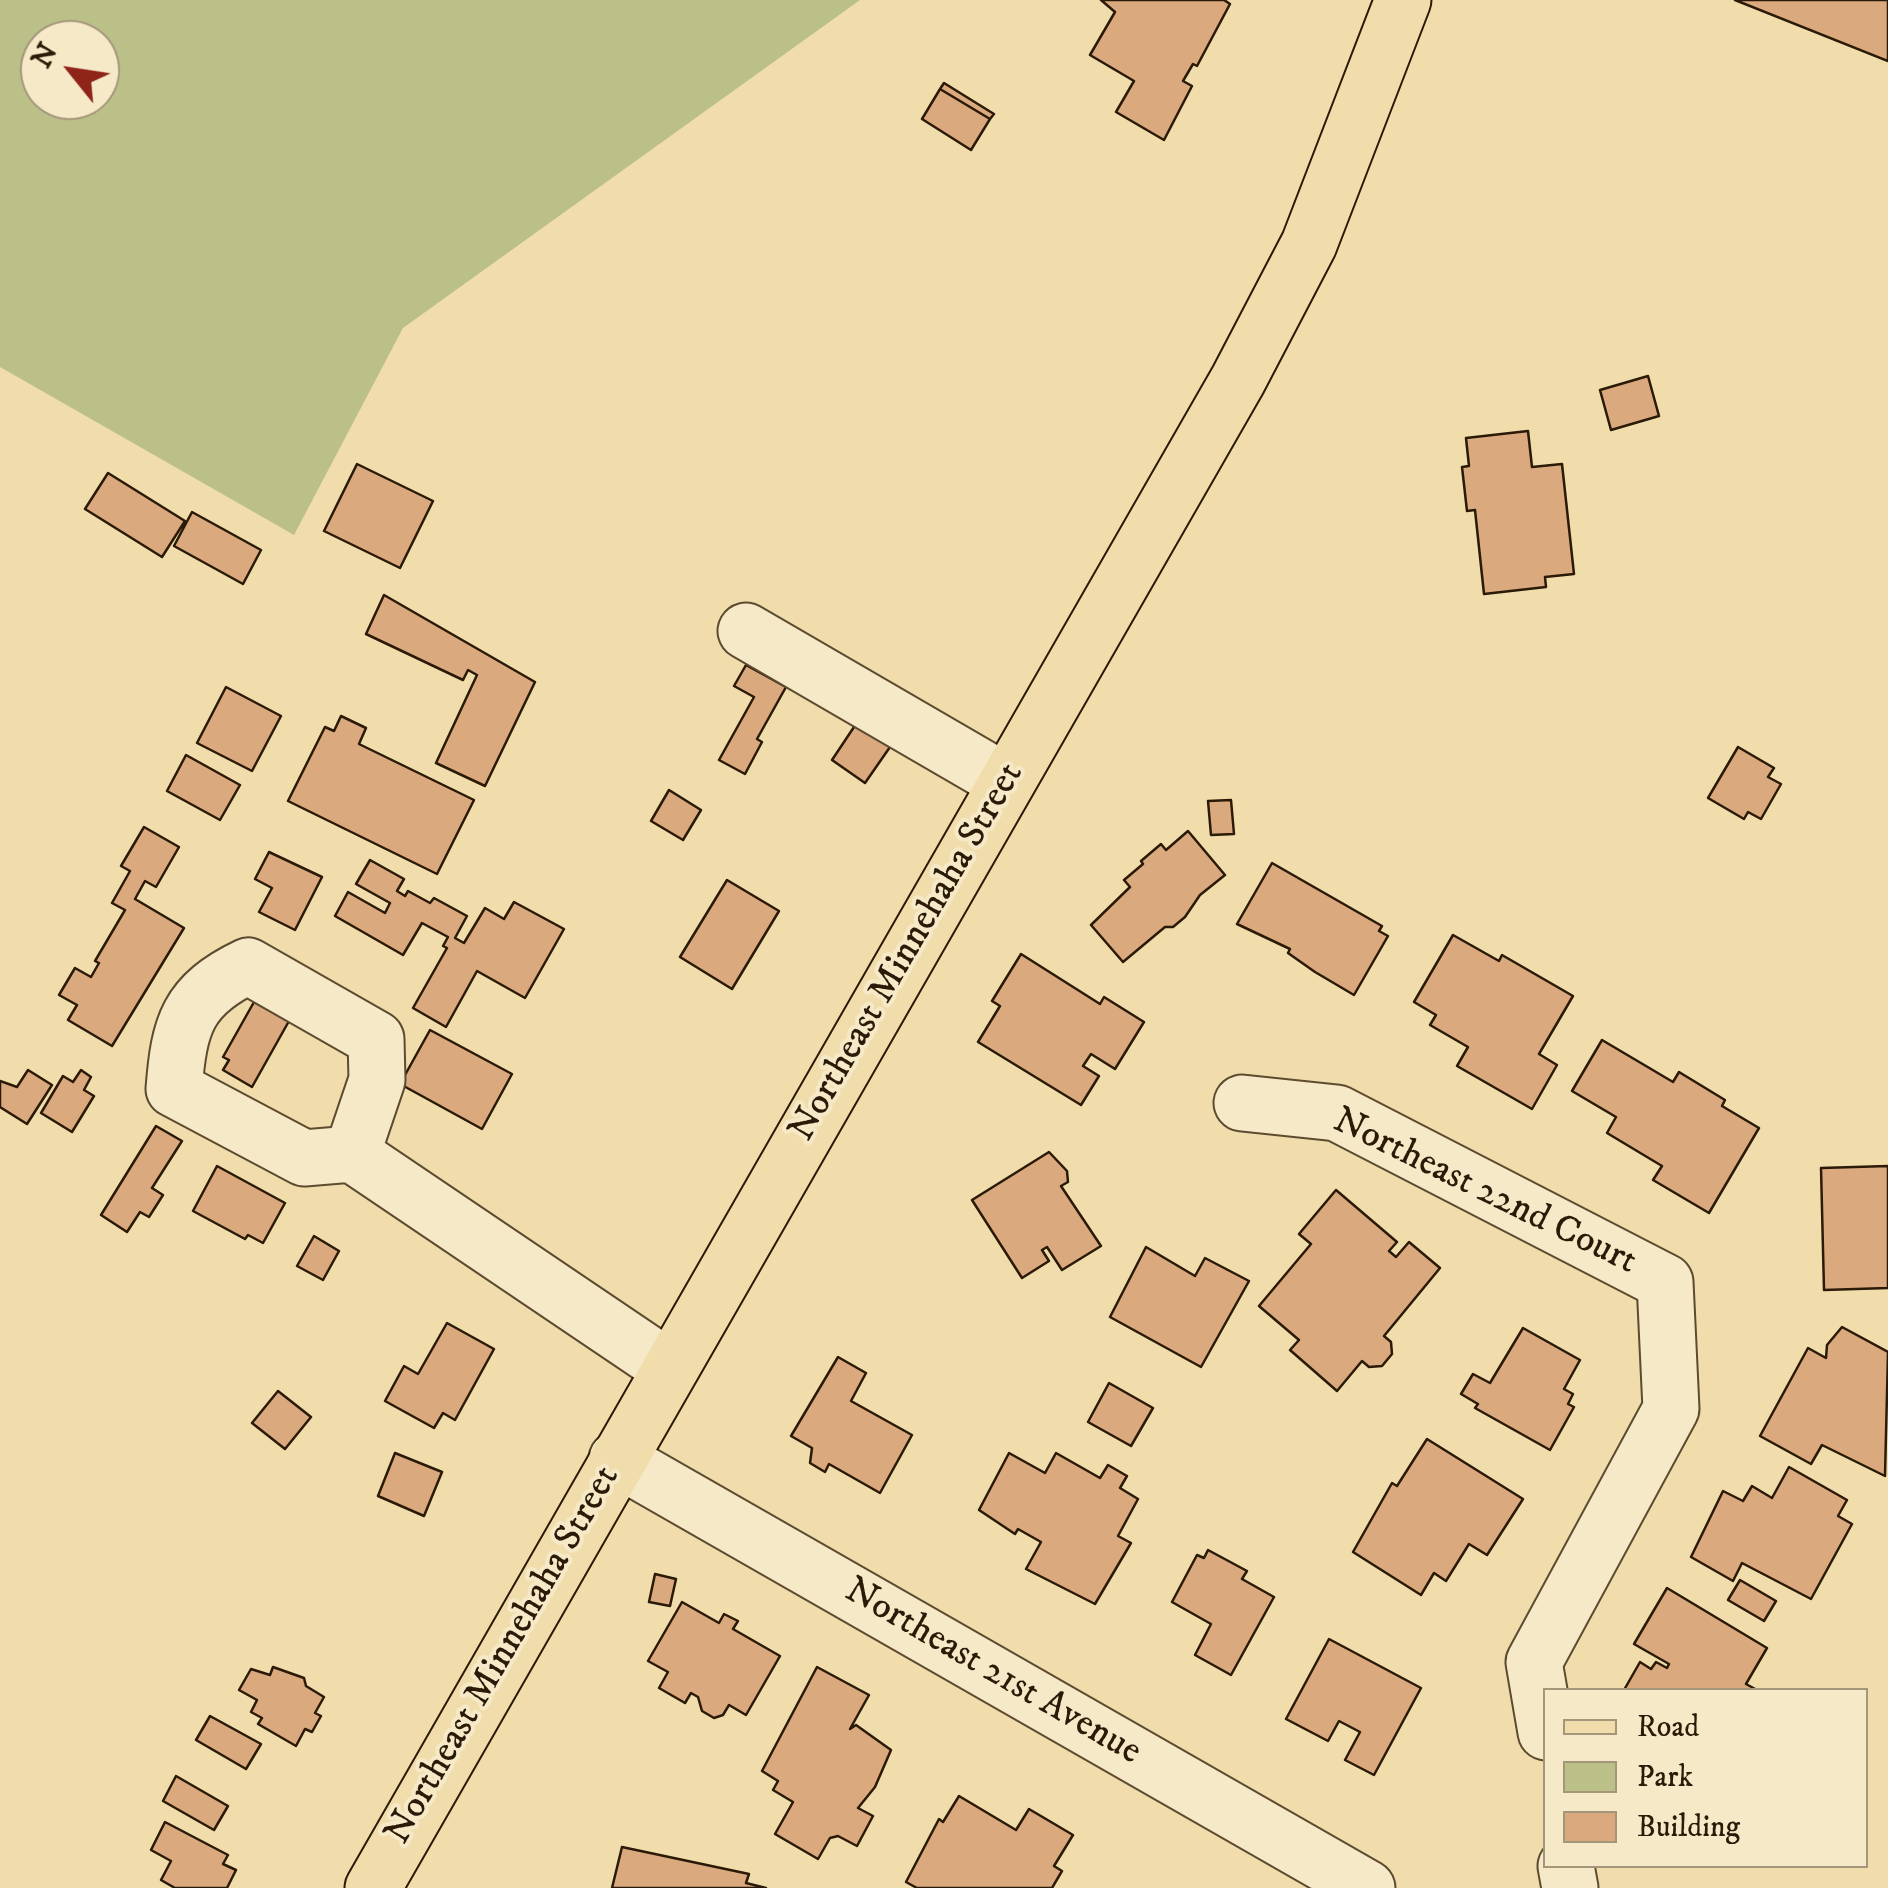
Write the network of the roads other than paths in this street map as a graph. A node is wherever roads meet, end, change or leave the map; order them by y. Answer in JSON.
{"nodes":[{"id":1,"x":1403,"y":0,"type":"edge"},
{"id":2,"x":746,"y":631,"type":"dead end"},
{"id":3,"x":1006,"y":782,"type":"junction"},
{"id":4,"x":1242,"y":1103,"type":"dead end"},
{"id":5,"x":352,"y":1154,"type":"dead end"},
{"id":6,"x":669,"y":1368,"type":"junction"},
{"id":7,"x":617,"y":1458,"type":"junction"},
{"id":8,"x":1543,"y":1714,"type":"edge"},
{"id":9,"x":373,"y":1888,"type":"edge"},
{"id":10,"x":1367,"y":1888,"type":"edge"}],
"edges":[{"from":1,"to":3,"type":"main road","name":"Northeast Minnehaha Street"},
{"from":2,"to":3,"type":"street"},
{"from":3,"to":6,"type":"main road","name":"Northeast Minnehaha Street"},
{"from":4,"to":8,"type":"street","name":"Northeast 22nd Court"},
{"from":5,"to":6,"type":"street"},
{"from":6,"to":7,"type":"main road","name":"Northeast Minnehaha Street"},
{"from":7,"to":9,"type":"main road","name":"Northeast Minnehaha Street"},
{"from":7,"to":10,"type":"street","name":"Northeast 21st Avenue"}]}
